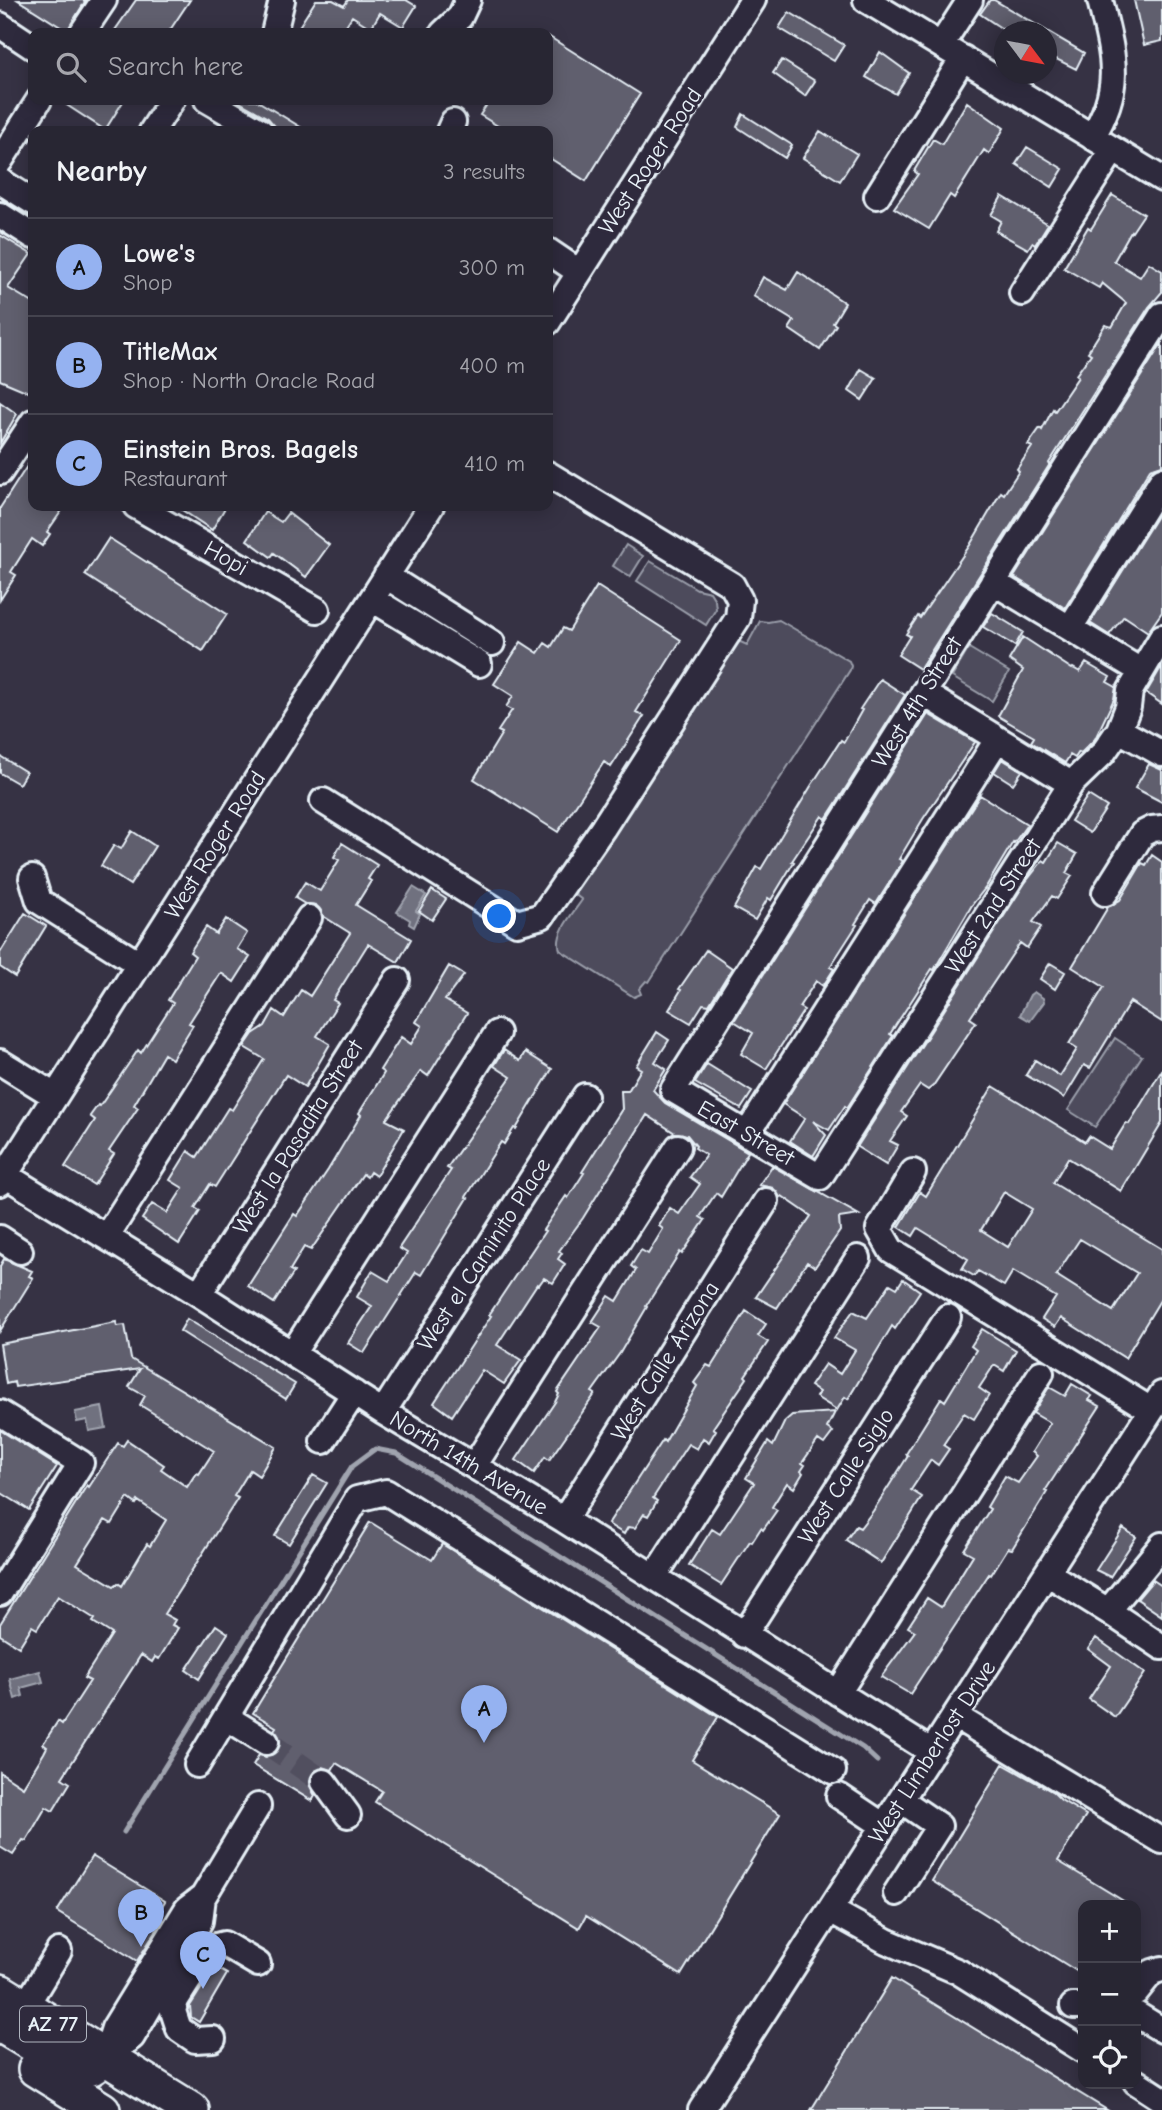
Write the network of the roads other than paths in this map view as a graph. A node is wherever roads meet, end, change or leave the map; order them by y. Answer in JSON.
{"nodes":[{"id":1,"x":104,"y":0,"type":"edge"},
{"id":2,"x":282,"y":0,"type":"edge"},
{"id":3,"x":468,"y":0,"type":"edge"},
{"id":4,"x":753,"y":0,"type":"edge"},
{"id":5,"x":866,"y":0,"type":"edge"},
{"id":6,"x":970,"y":0,"type":"edge"},
{"id":7,"x":1100,"y":0,"type":"edge"},
{"id":8,"x":0,"y":25,"type":"edge"},
{"id":9,"x":85,"y":28,"type":"edge"},
{"id":10,"x":275,"y":28,"type":"edge"},
{"id":11,"x":448,"y":28,"type":"edge"},
{"id":12,"x":28,"y":44,"type":"edge"},
{"id":13,"x":941,"y":46,"type":"junction"},
{"id":14,"x":963,"y":58,"type":"junction"},
{"id":15,"x":36,"y":105,"type":"edge"},
{"id":16,"x":169,"y":105,"type":"edge"},
{"id":17,"x":216,"y":105,"type":"edge"},
{"id":18,"x":155,"y":126,"type":"edge"},
{"id":19,"x":251,"y":126,"type":"edge"},
{"id":20,"x":1102,"y":143,"type":"junction"},
{"id":21,"x":0,"y":161,"type":"edge"},
{"id":22,"x":1162,"y":179,"type":"edge"},
{"id":23,"x":0,"y":181,"type":"edge"},
{"id":24,"x":877,"y":196,"type":"dead end"},
{"id":25,"x":28,"y":199,"type":"edge"},
{"id":26,"x":0,"y":215,"type":"edge"},
{"id":27,"x":28,"y":233,"type":"edge"},
{"id":28,"x":553,"y":254,"type":"edge"},
{"id":29,"x":579,"y":272,"type":"junction"},
{"id":30,"x":1022,"y":293,"type":"dead end"},
{"id":31,"x":553,"y":314,"type":"edge"},
{"id":32,"x":1162,"y":315,"type":"edge"},
{"id":33,"x":28,"y":437,"type":"edge"},
{"id":34,"x":0,"y":472,"type":"edge"},
{"id":35,"x":553,"y":477,"type":"edge"},
{"id":36,"x":1162,"y":480,"type":"edge"},
{"id":37,"x":144,"y":511,"type":"edge"},
{"id":38,"x":428,"y":511,"type":"edge"},
{"id":39,"x":386,"y":576,"type":"junction"},
{"id":40,"x":993,"y":582,"type":"junction"},
{"id":41,"x":372,"y":599,"type":"junction"},
{"id":42,"x":317,"y":610,"type":"dead end"},
{"id":43,"x":1070,"y":628,"type":"junction"},
{"id":44,"x":1162,"y":637,"type":"edge"},
{"id":45,"x":492,"y":643,"type":"dead end"},
{"id":46,"x":479,"y":664,"type":"dead end"},
{"id":47,"x":1141,"y":671,"type":"junction"},
{"id":48,"x":923,"y":693,"type":"junction"},
{"id":49,"x":1119,"y":730,"type":"junction"},
{"id":50,"x":997,"y":740,"type":"junction"},
{"id":51,"x":1162,"y":754,"type":"edge"},
{"id":52,"x":1071,"y":784,"type":"junction"},
{"id":53,"x":323,"y":801,"type":"dead end"},
{"id":54,"x":1162,"y":828,"type":"edge"},
{"id":55,"x":32,"y":878,"type":"dead end"},
{"id":56,"x":1105,"y":892,"type":"dead end"},
{"id":57,"x":309,"y":918,"type":"dead end"},
{"id":58,"x":139,"y":964,"type":"junction"},
{"id":59,"x":397,"y":980,"type":"dead end"},
{"id":60,"x":497,"y":1033,"type":"dead end"},
{"id":61,"x":0,"y":1062,"type":"edge"},
{"id":62,"x":673,"y":1090,"type":"joint"},
{"id":63,"x":55,"y":1096,"type":"junction"},
{"id":64,"x":585,"y":1096,"type":"dead end"},
{"id":65,"x":747,"y":1134,"type":"junction"},
{"id":66,"x":678,"y":1147,"type":"dead end"},
{"id":67,"x":913,"y":1172,"type":"dead end"},
{"id":68,"x":820,"y":1177,"type":"joint"},
{"id":69,"x":3,"y":1179,"type":"edge"},
{"id":70,"x":766,"y":1201,"type":"dead end"},
{"id":71,"x":106,"y":1237,"type":"junction"},
{"id":72,"x":858,"y":1258,"type":"dead end"},
{"id":73,"x":199,"y":1294,"type":"junction"},
{"id":74,"x":948,"y":1317,"type":"dead end"},
{"id":75,"x":292,"y":1354,"type":"junction"},
{"id":76,"x":1041,"y":1373,"type":"dead end"},
{"id":77,"x":1157,"y":1402,"type":"edge"},
{"id":78,"x":347,"y":1404,"type":"junction"},
{"id":79,"x":0,"y":1412,"type":"edge"},
{"id":80,"x":383,"y":1412,"type":"junction"},
{"id":81,"x":323,"y":1441,"type":"dead end"},
{"id":82,"x":474,"y":1466,"type":"junction"},
{"id":83,"x":564,"y":1520,"type":"junction"},
{"id":84,"x":1162,"y":1545,"type":"edge"},
{"id":85,"x":1047,"y":1573,"type":"junction"},
{"id":86,"x":654,"y":1577,"type":"junction"},
{"id":87,"x":0,"y":1592,"type":"edge"},
{"id":88,"x":1108,"y":1611,"type":"junction"},
{"id":89,"x":744,"y":1635,"type":"junction"},
{"id":90,"x":1162,"y":1647,"type":"edge"},
{"id":91,"x":838,"y":1693,"type":"junction"},
{"id":92,"x":955,"y":1716,"type":"junction"},
{"id":93,"x":226,"y":1717,"type":"junction"},
{"id":94,"x":265,"y":1742,"type":"tunnel mouth"},
{"id":95,"x":932,"y":1752,"type":"junction"},
{"id":96,"x":197,"y":1765,"type":"dead end"},
{"id":97,"x":833,"y":1771,"type":"dead end"},
{"id":98,"x":324,"y":1782,"type":"tunnel mouth"},
{"id":99,"x":839,"y":1796,"type":"dead end"},
{"id":100,"x":901,"y":1800,"type":"junction"},
{"id":101,"x":258,"y":1806,"type":"dead end"},
{"id":102,"x":348,"y":1815,"type":"dead end"},
{"id":103,"x":884,"y":1826,"type":"junction"},
{"id":104,"x":1162,"y":1841,"type":"edge"},
{"id":105,"x":896,"y":1893,"type":"dead end"},
{"id":106,"x":830,"y":1910,"type":"junction"},
{"id":107,"x":59,"y":1951,"type":"dead end"},
{"id":108,"x":258,"y":1964,"type":"dead end"},
{"id":109,"x":1162,"y":1969,"type":"edge"},
{"id":110,"x":1141,"y":1986,"type":"edge"},
{"id":111,"x":8,"y":2007,"type":"edge"},
{"id":112,"x":1141,"y":2017,"type":"edge"},
{"id":113,"x":1162,"y":2031,"type":"edge"},
{"id":114,"x":213,"y":2039,"type":"dead end"},
{"id":115,"x":0,"y":2047,"type":"edge"},
{"id":116,"x":1078,"y":2047,"type":"edge"},
{"id":117,"x":105,"y":2056,"type":"junction"},
{"id":118,"x":1141,"y":2085,"type":"edge"},
{"id":119,"x":1162,"y":2099,"type":"edge"},
{"id":120,"x":91,"y":2103,"type":"edge"},
{"id":121,"x":150,"y":2110,"type":"edge"},
{"id":122,"x":191,"y":2110,"type":"edge"},
{"id":123,"x":701,"y":2110,"type":"edge"}],
"edges":[{"from":1,"to":9,"type":"street"},
{"from":2,"to":10,"type":"street"},
{"from":3,"to":11,"type":"street"},
{"from":4,"to":29,"type":"street","name":"West Roger Road"},
{"from":5,"to":13,"type":"street"},
{"from":6,"to":13,"type":"street"},
{"from":7,"to":20,"type":"street"},
{"from":8,"to":12,"type":"street"},
{"from":13,"to":14,"type":"street"},
{"from":14,"to":20,"type":"street"},
{"from":14,"to":24,"type":"street"},
{"from":15,"to":21,"type":"street"},
{"from":16,"to":18,"type":"street"},
{"from":17,"to":19,"type":"street"},
{"from":20,"to":22,"type":"street"},
{"from":20,"to":30,"type":"street"},
{"from":23,"to":25,"type":"street"},
{"from":26,"to":27,"type":"street"},
{"from":28,"to":29,"type":"street"},
{"from":29,"to":31,"type":"street","name":"West Roger Road"},
{"from":32,"to":40,"type":"street","name":"West 4th Street"},
{"from":33,"to":34,"type":"street"},
{"from":35,"to":53,"type":"street"},
{"from":36,"to":43,"type":"street"},
{"from":37,"to":42,"type":"street","name":"Hopi"},
{"from":38,"to":39,"type":"street","name":"West Roger Road"},
{"from":39,"to":41,"type":"street","name":"West Roger Road"},
{"from":39,"to":45,"type":"street"},
{"from":40,"to":43,"type":"street"},
{"from":40,"to":48,"type":"street","name":"West 4th Street"},
{"from":41,"to":46,"type":"street"},
{"from":41,"to":58,"type":"street","name":"West Roger Road"},
{"from":43,"to":47,"type":"street"},
{"from":44,"to":47,"type":"street","name":"West 2nd Street"},
{"from":47,"to":49,"type":"street","name":"West 2nd Street"},
{"from":48,"to":50,"type":"street"},
{"from":48,"to":62,"type":"street","name":"West 4th Street"},
{"from":49,"to":51,"type":"street"},
{"from":49,"to":52,"type":"street","name":"West 2nd Street"},
{"from":50,"to":52,"type":"street"},
{"from":50,"to":65,"type":"street"},
{"from":52,"to":68,"type":"street","name":"West 2nd Street"},
{"from":54,"to":56,"type":"street"},
{"from":55,"to":58,"type":"street"},
{"from":57,"to":71,"type":"street"},
{"from":58,"to":63,"type":"street","name":"West Roger Road"},
{"from":59,"to":73,"type":"street","name":"West la Pasadita Street"},
{"from":60,"to":75,"type":"street"},
{"from":61,"to":63,"type":"street"},
{"from":62,"to":65,"type":"street","name":"East Street"},
{"from":63,"to":69,"type":"street","name":"West Roger Road"},
{"from":64,"to":80,"type":"street","name":"West el Caminito Place"},
{"from":65,"to":68,"type":"street","name":"East Street"},
{"from":66,"to":82,"type":"street"},
{"from":67,"to":77,"type":"street"},
{"from":69,"to":71,"type":"street","name":"North 14th Avenue"},
{"from":70,"to":83,"type":"street","name":"West Calle Arizona"},
{"from":71,"to":73,"type":"street","name":"North 14th Avenue"},
{"from":72,"to":86,"type":"street"},
{"from":73,"to":75,"type":"street","name":"North 14th Avenue"},
{"from":74,"to":89,"type":"street","name":"West Calle Siglo"},
{"from":75,"to":78,"type":"street","name":"North 14th Avenue"},
{"from":76,"to":91,"type":"street"},
{"from":77,"to":85,"type":"street","name":"West Limberlost Drive"},
{"from":78,"to":80,"type":"street","name":"North 14th Avenue"},
{"from":78,"to":81,"type":"street"},
{"from":79,"to":87,"type":"street"},
{"from":80,"to":82,"type":"street","name":"North 14th Avenue"},
{"from":82,"to":83,"type":"street","name":"North 14th Avenue"},
{"from":83,"to":86,"type":"street","name":"North 14th Avenue"},
{"from":84,"to":88,"type":"street"},
{"from":85,"to":88,"type":"street"},
{"from":85,"to":92,"type":"street","name":"West Limberlost Drive"},
{"from":86,"to":89,"type":"street","name":"North 14th Avenue"},
{"from":88,"to":90,"type":"street"},
{"from":89,"to":91,"type":"street","name":"North 14th Avenue"},
{"from":91,"to":95,"type":"street","name":"North 14th Avenue"},
{"from":92,"to":95,"type":"street","name":"West Limberlost Drive"},
{"from":92,"to":104,"type":"street"},
{"from":93,"to":94,"type":"street"},
{"from":93,"to":96,"type":"street"},
{"from":93,"to":97,"type":"street"},
{"from":95,"to":100,"type":"street","name":"West Limberlost Drive"},
{"from":98,"to":102,"type":"street"},
{"from":99,"to":103,"type":"street"},
{"from":100,"to":103,"type":"street","name":"West Limberlost Drive"},
{"from":100,"to":105,"type":"street"},
{"from":101,"to":117,"type":"street"},
{"from":103,"to":106,"type":"street","name":"West Limberlost Drive"},
{"from":106,"to":116,"type":"street"},
{"from":106,"to":123,"type":"street","name":"West Limberlost Drive"},
{"from":107,"to":111,"type":"street"},
{"from":108,"to":114,"type":"street"},
{"from":109,"to":110,"type":"street"},
{"from":111,"to":117,"type":"highway"},
{"from":112,"to":113,"type":"street"},
{"from":115,"to":120,"type":"highway","number":"AZ 77"},
{"from":117,"to":122,"type":"highway","number":"AZ 77"},
{"from":118,"to":119,"type":"street"},
{"from":120,"to":121,"type":"highway"}]}
